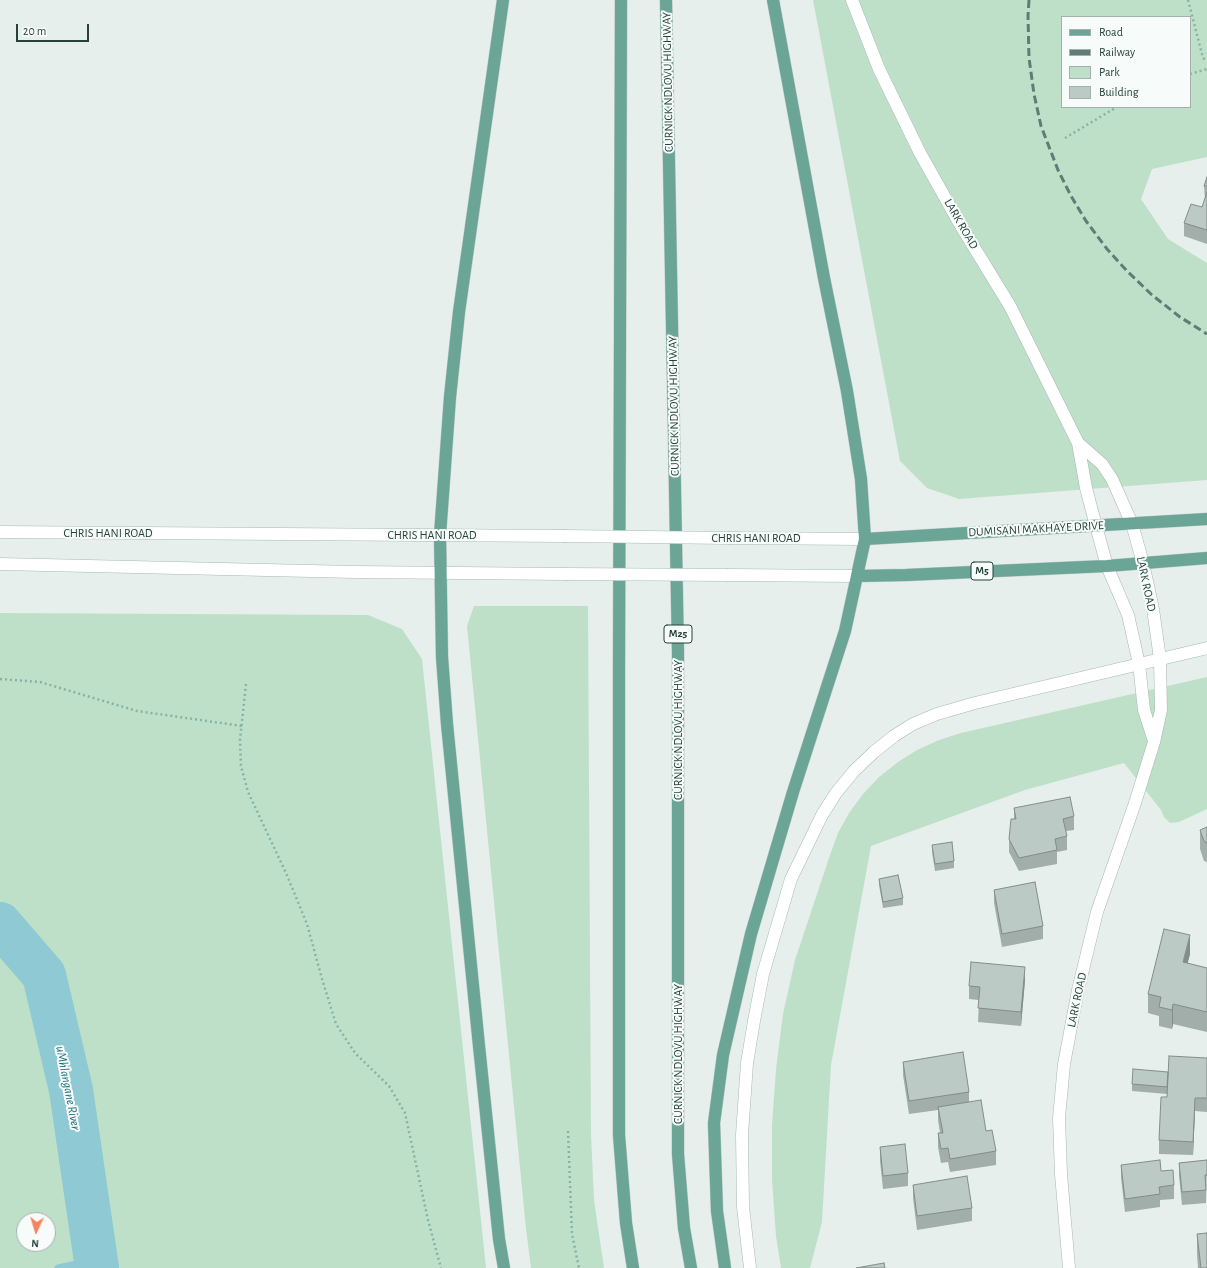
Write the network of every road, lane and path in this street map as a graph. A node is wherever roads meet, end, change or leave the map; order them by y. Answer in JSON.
{"nodes":[{"id":1,"x":504,"y":0,"type":"edge"},
{"id":2,"x":621,"y":0,"type":"edge"},
{"id":3,"x":666,"y":0,"type":"edge"},
{"id":4,"x":773,"y":0,"type":"edge"},
{"id":5,"x":852,"y":0,"type":"edge"},
{"id":6,"x":1188,"y":0,"type":"edge"},
{"id":7,"x":1207,"y":61,"type":"edge"},
{"id":8,"x":1207,"y":69,"type":"edge"},
{"id":9,"x":1191,"y":74,"type":"edge"},
{"id":10,"x":1115,"y":108,"type":"edge"},
{"id":11,"x":1065,"y":138,"type":"dead end"},
{"id":12,"x":1078,"y":443,"type":"junction"},
{"id":13,"x":1207,"y":520,"type":"edge"},
{"id":14,"x":1132,"y":524,"type":"junction"},
{"id":15,"x":1096,"y":526,"type":"junction"},
{"id":16,"x":0,"y":532,"type":"edge"},
{"id":17,"x":440,"y":535,"type":"junction"},
{"id":18,"x":864,"y":539,"type":"junction"},
{"id":19,"x":1207,"y":558,"type":"edge"},
{"id":20,"x":1143,"y":563,"type":"junction"},
{"id":21,"x":0,"y":564,"type":"edge"},
{"id":22,"x":1107,"y":566,"type":"junction"},
{"id":23,"x":441,"y":573,"type":"junction"},
{"id":24,"x":857,"y":576,"type":"junction"},
{"id":25,"x":1207,"y":648,"type":"edge"},
{"id":26,"x":1160,"y":659,"type":"junction"},
{"id":27,"x":1139,"y":664,"type":"junction"},
{"id":28,"x":0,"y":678,"type":"edge"},
{"id":29,"x":246,"y":684,"type":"dead end"},
{"id":30,"x":242,"y":726,"type":"junction"},
{"id":31,"x":1154,"y":742,"type":"junction"},
{"id":32,"x":568,"y":1131,"type":"dead end"},
{"id":33,"x":441,"y":1268,"type":"edge"},
{"id":34,"x":504,"y":1268,"type":"edge"},
{"id":35,"x":579,"y":1268,"type":"edge"},
{"id":36,"x":633,"y":1268,"type":"edge"},
{"id":37,"x":691,"y":1268,"type":"edge"},
{"id":38,"x":725,"y":1268,"type":"edge"},
{"id":39,"x":750,"y":1268,"type":"edge"},
{"id":40,"x":1069,"y":1268,"type":"edge"}],
"edges":[{"from":1,"to":17,"type":"main road"},
{"from":2,"to":36,"type":"main road"},
{"from":3,"to":37,"type":"main road","name":"CURNICK NDLOVU HIGHWAY","number":"M25"},
{"from":4,"to":18,"type":"main road"},
{"from":5,"to":12,"type":"main road","name":"LARK ROAD"},
{"from":6,"to":7,"type":"path"},
{"from":8,"to":9,"type":"path"},
{"from":10,"to":11,"type":"path"},
{"from":12,"to":14,"type":"main road","name":"LARK ROAD"},
{"from":12,"to":15,"type":"main road","name":"LARK ROAD"},
{"from":13,"to":14,"type":"main road","name":"DUMISANI MAKHAYE DRIVE"},
{"from":14,"to":15,"type":"main road","name":"DUMISANI MAKHAYE DRIVE"},
{"from":14,"to":20,"type":"main road","name":"LARK ROAD"},
{"from":15,"to":18,"type":"main road","name":"DUMISANI MAKHAYE DRIVE"},
{"from":15,"to":22,"type":"main road","name":"LARK ROAD"},
{"from":16,"to":17,"type":"main road","name":"CHRIS HANI ROAD"},
{"from":17,"to":18,"type":"main road","name":"CHRIS HANI ROAD","bridge":true},
{"from":17,"to":23,"type":"main road"},
{"from":18,"to":24,"type":"main road"},
{"from":19,"to":20,"type":"main road","number":"M5"},
{"from":20,"to":22,"type":"main road","number":"M5"},
{"from":20,"to":26,"type":"main road","name":"LARK ROAD"},
{"from":21,"to":23,"type":"main road"},
{"from":22,"to":24,"type":"main road","number":"M5"},
{"from":22,"to":27,"type":"main road","name":"LARK ROAD"},
{"from":23,"to":24,"type":"main road","number":"M5","bridge":true},
{"from":23,"to":34,"type":"main road"},
{"from":24,"to":38,"type":"main road"},
{"from":25,"to":26,"type":"main road"},
{"from":26,"to":27,"type":"main road"},
{"from":26,"to":31,"type":"main road","name":"LARK ROAD"},
{"from":27,"to":31,"type":"main road","name":"LARK ROAD"},
{"from":27,"to":39,"type":"main road"},
{"from":28,"to":30,"type":"path"},
{"from":29,"to":30,"type":"path"},
{"from":30,"to":33,"type":"path"},
{"from":31,"to":40,"type":"main road","name":"LARK ROAD"},
{"from":32,"to":35,"type":"path"}]}
